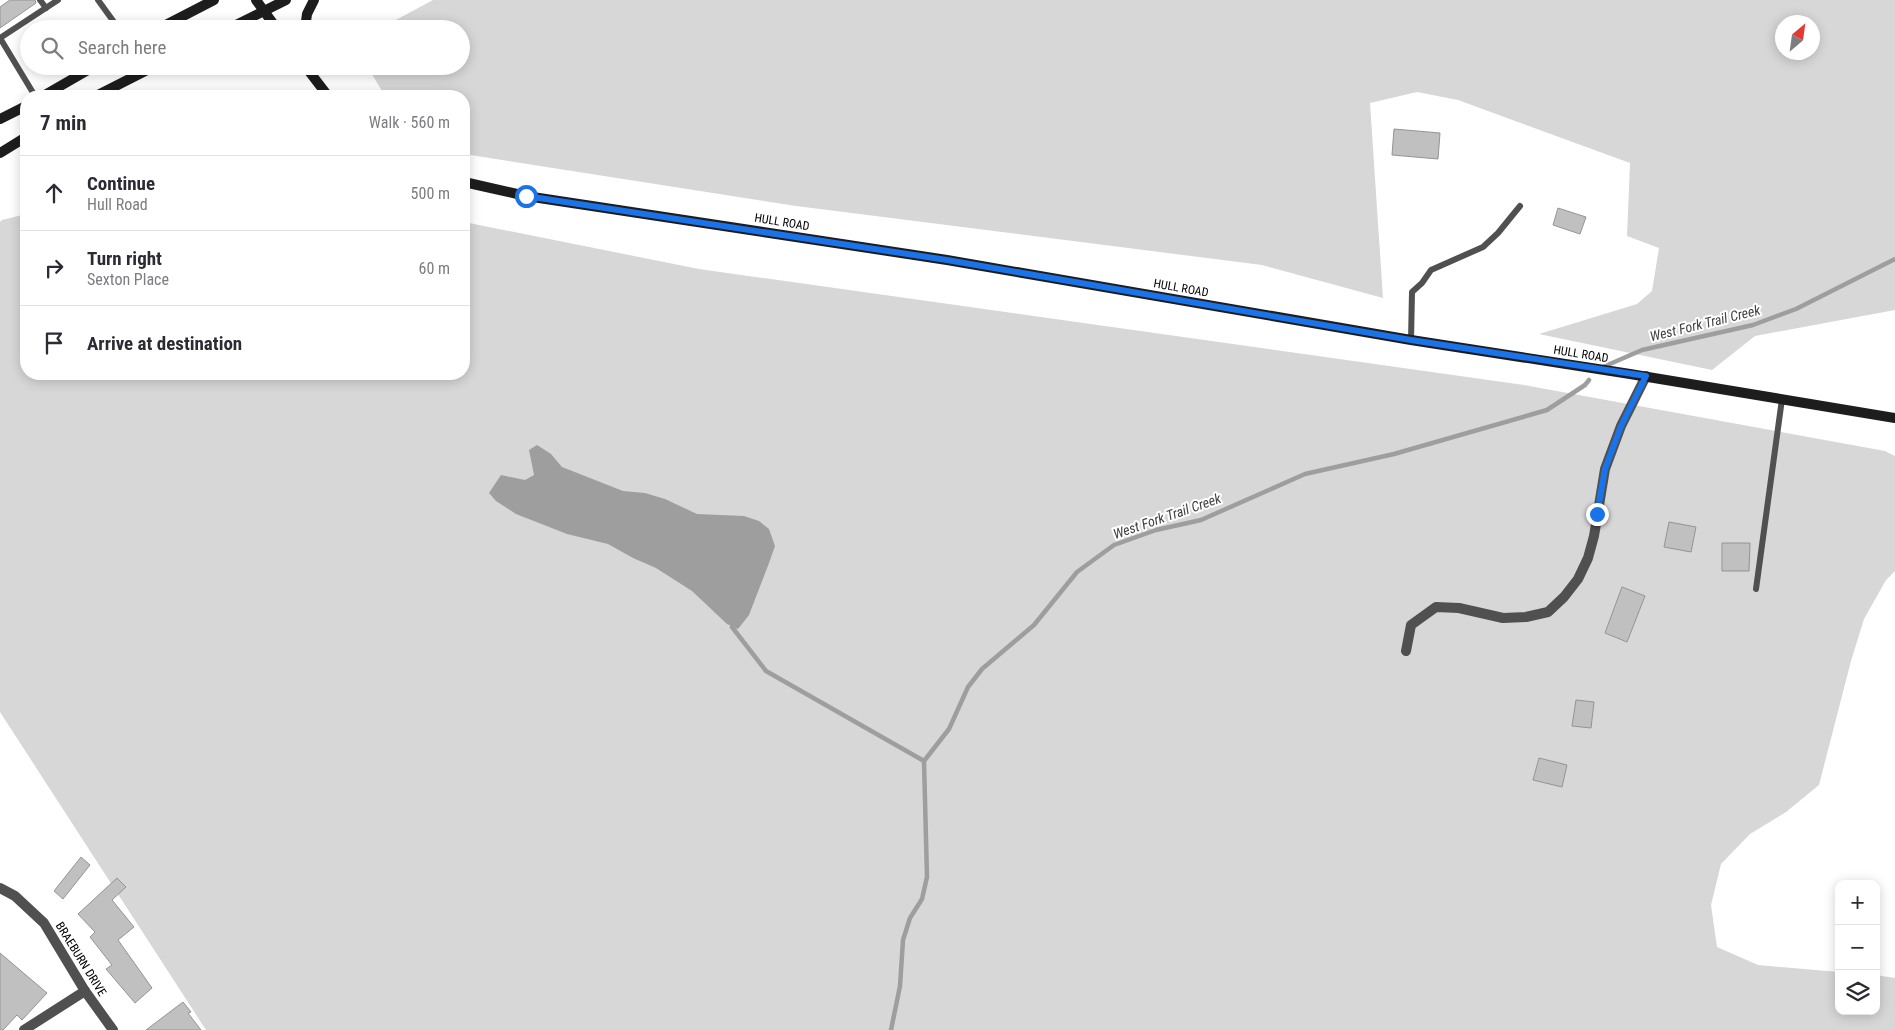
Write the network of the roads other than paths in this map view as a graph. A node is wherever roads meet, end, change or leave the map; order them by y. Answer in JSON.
{"nodes":[{"id":1,"x":40,"y":0,"type":"edge"},
{"id":2,"x":58,"y":0,"type":"edge"},
{"id":3,"x":98,"y":0,"type":"edge"},
{"id":4,"x":199,"y":0,"type":"edge"},
{"id":5,"x":214,"y":0,"type":"edge"},
{"id":6,"x":256,"y":0,"type":"edge"},
{"id":7,"x":286,"y":0,"type":"edge"},
{"id":8,"x":314,"y":0,"type":"edge"},
{"id":9,"x":31,"y":7,"type":"dead end"},
{"id":10,"x":46,"y":8,"type":"junction"},
{"id":11,"x":194,"y":10,"type":"junction"},
{"id":12,"x":264,"y":12,"type":"junction"},
{"id":13,"x":22,"y":13,"type":"dead end"},
{"id":14,"x":36,"y":14,"type":"junction"},
{"id":15,"x":27,"y":20,"type":"joint"},
{"id":16,"x":112,"y":20,"type":"edge"},
{"id":17,"x":175,"y":20,"type":"edge"},
{"id":18,"x":247,"y":20,"type":"edge"},
{"id":19,"x":270,"y":20,"type":"edge"},
{"id":20,"x":306,"y":20,"type":"edge"},
{"id":21,"x":4,"y":25,"type":"dead end"},
{"id":22,"x":20,"y":25,"type":"edge"},
{"id":23,"x":9,"y":32,"type":"junction"},
{"id":24,"x":0,"y":38,"type":"edge"},
{"id":25,"x":20,"y":71,"type":"edge"},
{"id":26,"x":22,"y":75,"type":"edge"},
{"id":27,"x":80,"y":75,"type":"edge"},
{"id":28,"x":137,"y":75,"type":"edge"},
{"id":29,"x":312,"y":75,"type":"edge"},
{"id":30,"x":31,"y":90,"type":"edge"},
{"id":31,"x":54,"y":90,"type":"edge"},
{"id":32,"x":108,"y":90,"type":"edge"},
{"id":33,"x":324,"y":90,"type":"edge"},
{"id":34,"x":20,"y":109,"type":"edge"},
{"id":35,"x":0,"y":119,"type":"edge"},
{"id":36,"x":20,"y":141,"type":"edge"},
{"id":37,"x":0,"y":153,"type":"edge"},
{"id":38,"x":470,"y":183,"type":"edge"},
{"id":39,"x":1520,"y":206,"type":"dead end"},
{"id":40,"x":1411,"y":340,"type":"junction"},
{"id":41,"x":1646,"y":376,"type":"junction"},
{"id":42,"x":1782,"y":399,"type":"junction"},
{"id":43,"x":1895,"y":418,"type":"edge"},
{"id":44,"x":1756,"y":589,"type":"dead end"},
{"id":45,"x":1406,"y":651,"type":"dead end"},
{"id":46,"x":0,"y":888,"type":"edge"},
{"id":47,"x":85,"y":991,"type":"junction"},
{"id":48,"x":24,"y":1030,"type":"edge"},
{"id":49,"x":113,"y":1030,"type":"edge"}],
"edges":[{"from":1,"to":10,"type":"lane"},
{"from":2,"to":10,"type":"lane"},
{"from":3,"to":16,"type":"lane"},
{"from":4,"to":11,"type":"main road"},
{"from":5,"to":11,"type":"main road"},
{"from":6,"to":12,"type":"main road"},
{"from":7,"to":12,"type":"main road"},
{"from":8,"to":20,"type":"main road"},
{"from":9,"to":14,"type":"lane"},
{"from":10,"to":14,"type":"lane"},
{"from":11,"to":17,"type":"main road"},
{"from":12,"to":18,"type":"main road"},
{"from":12,"to":19,"type":"main road"},
{"from":13,"to":15,"type":"lane"},
{"from":14,"to":15,"type":"lane"},
{"from":21,"to":23,"type":"lane"},
{"from":22,"to":23,"type":"lane"},
{"from":23,"to":24,"type":"lane"},
{"from":24,"to":25,"type":"lane"},
{"from":26,"to":30,"type":"lane"},
{"from":27,"to":31,"type":"main road"},
{"from":28,"to":32,"type":"main road"},
{"from":29,"to":33,"type":"main road"},
{"from":34,"to":35,"type":"main road"},
{"from":36,"to":37,"type":"main road"},
{"from":38,"to":40,"type":"main road","name":"HULL ROAD"},
{"from":39,"to":40,"type":"lane"},
{"from":40,"to":41,"type":"main road","name":"HULL ROAD"},
{"from":41,"to":42,"type":"main road","name":"HULL ROAD"},
{"from":41,"to":45,"type":"street"},
{"from":42,"to":43,"type":"main road","name":"HULL ROAD"},
{"from":42,"to":44,"type":"lane"},
{"from":46,"to":47,"type":"street","name":"BRAEBURN DRIVE"},
{"from":47,"to":48,"type":"street"},
{"from":47,"to":49,"type":"street","name":"BRAEBURN DRIVE"}]}
